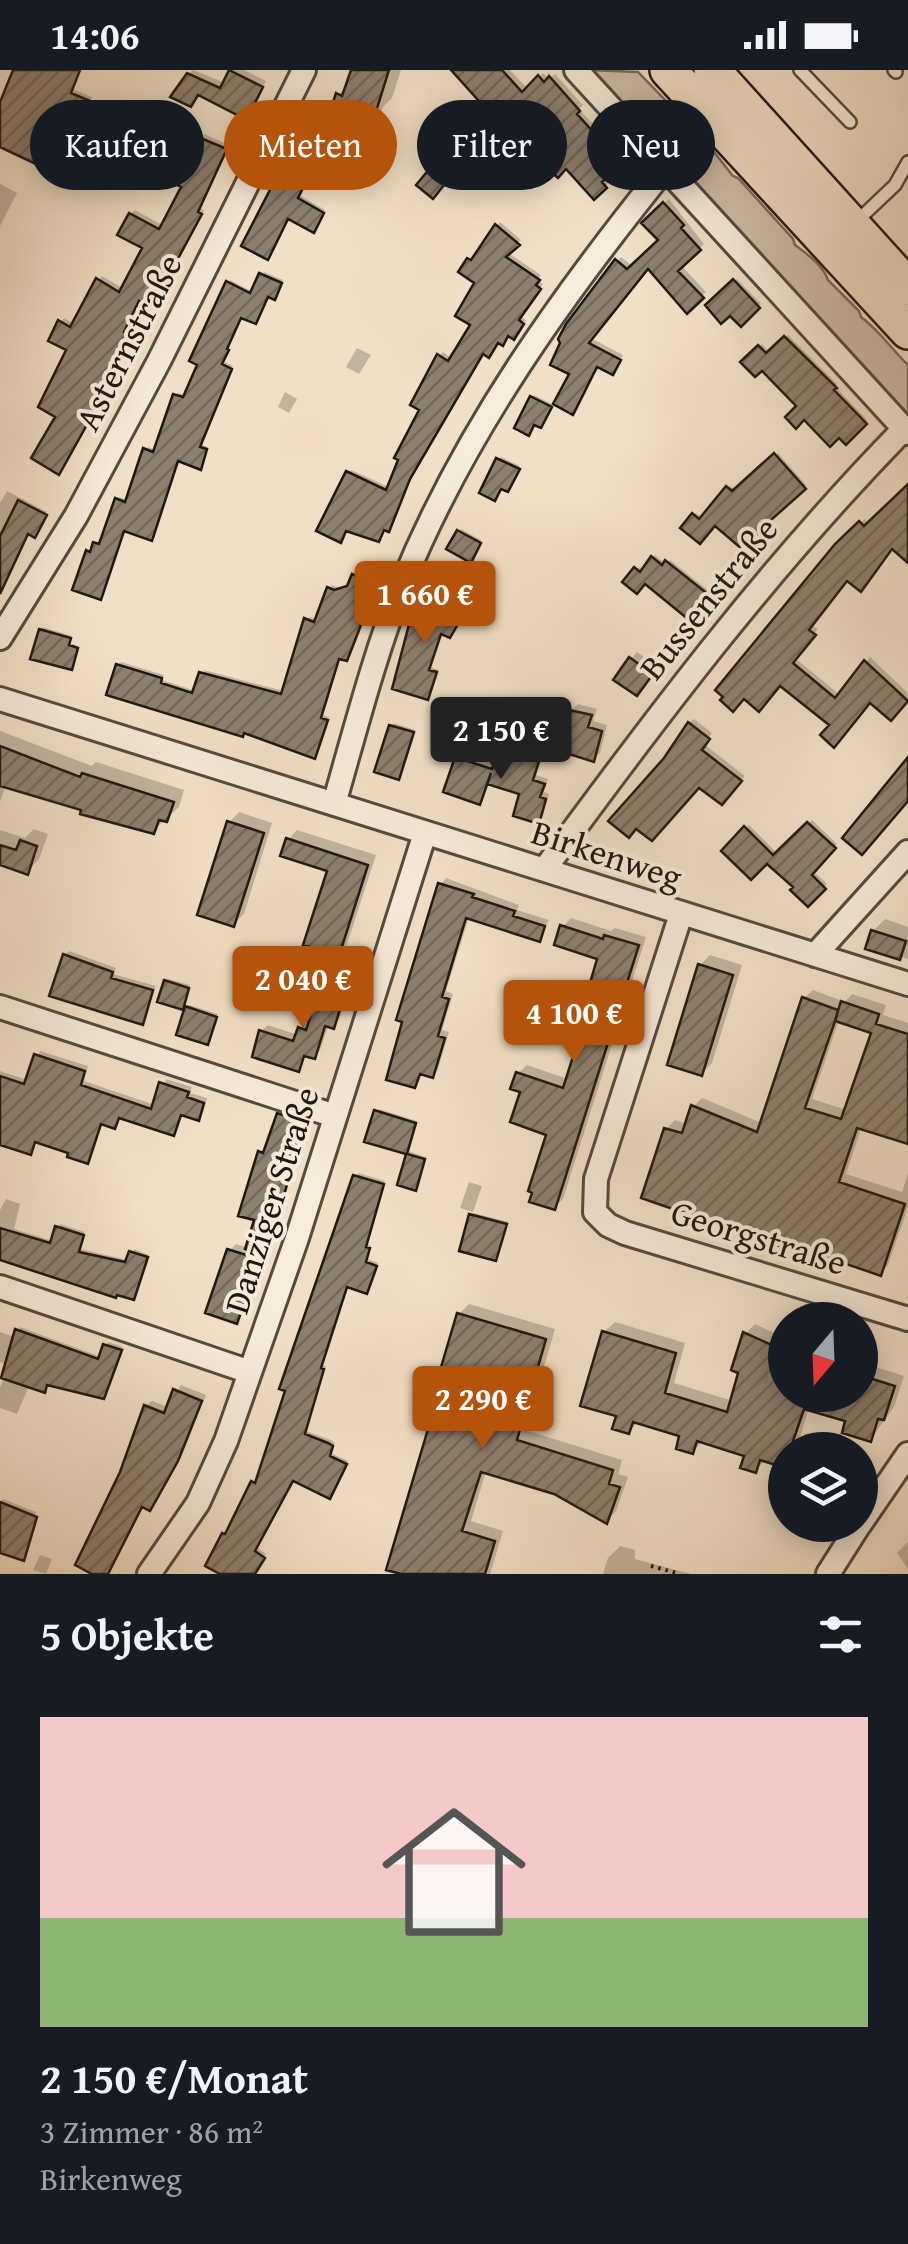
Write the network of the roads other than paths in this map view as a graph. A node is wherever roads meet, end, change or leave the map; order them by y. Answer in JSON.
{"nodes":[{"id":1,"x":304,"y":70,"type":"edge"},
{"id":2,"x":576,"y":70,"type":"edge"},
{"id":3,"x":668,"y":70,"type":"edge"},
{"id":4,"x":712,"y":70,"type":"edge"},
{"id":5,"x":800,"y":70,"type":"edge"},
{"id":6,"x":604,"y":100,"type":"edge"},
{"id":7,"x":850,"y":122,"type":"dead end"},
{"id":8,"x":908,"y":162,"type":"edge"},
{"id":9,"x":648,"y":190,"type":"edge"},
{"id":10,"x":687,"y":190,"type":"edge"},
{"id":11,"x":852,"y":225,"type":"junction"},
{"id":12,"x":908,"y":287,"type":"edge"},
{"id":13,"x":908,"y":332,"type":"edge"},
{"id":14,"x":906,"y":431,"type":"edge"},
{"id":15,"x":0,"y":638,"type":"edge"},
{"id":16,"x":0,"y":699,"type":"edge"},
{"id":17,"x":334,"y":804,"type":"junction"},
{"id":18,"x":425,"y":833,"type":"junction"},
{"id":19,"x":908,"y":852,"type":"edge"},
{"id":20,"x":544,"y":870,"type":"junction"},
{"id":21,"x":678,"y":925,"type":"junction"},
{"id":22,"x":815,"y":955,"type":"junction"},
{"id":23,"x":908,"y":984,"type":"edge"},
{"id":24,"x":0,"y":1007,"type":"edge"},
{"id":25,"x":335,"y":1116,"type":"junction"},
{"id":26,"x":0,"y":1286,"type":"edge"},
{"id":27,"x":908,"y":1319,"type":"edge"},
{"id":28,"x":250,"y":1372,"type":"junction"},
{"id":29,"x":908,"y":1454,"type":"edge"},
{"id":30,"x":878,"y":1498,"type":"edge"},
{"id":31,"x":848,"y":1542,"type":"edge"},
{"id":32,"x":149,"y":1574,"type":"edge"},
{"id":33,"x":828,"y":1574,"type":"edge"}],
"edges":[{"from":1,"to":15,"type":"street","name":"Asternstraße"},
{"from":2,"to":6,"type":"street"},
{"from":3,"to":13,"type":"main road"},
{"from":4,"to":11,"type":"main road"},
{"from":5,"to":7,"type":"lane"},
{"from":8,"to":11,"type":"lane"},
{"from":9,"to":17,"type":"street"},
{"from":10,"to":14,"type":"street"},
{"from":11,"to":12,"type":"main road"},
{"from":14,"to":20,"type":"street","name":"Bussenstraße"},
{"from":16,"to":17,"type":"street","name":"Birkenweg"},
{"from":17,"to":18,"type":"street","name":"Birkenweg"},
{"from":18,"to":20,"type":"street","name":"Birkenweg"},
{"from":18,"to":25,"type":"street","name":"Danziger Straße"},
{"from":19,"to":22,"type":"street"},
{"from":20,"to":21,"type":"street","name":"Birkenweg"},
{"from":21,"to":22,"type":"street","name":"Birkenweg"},
{"from":21,"to":27,"type":"street","name":"Georgstraße"},
{"from":22,"to":23,"type":"street","name":"Birkenweg"},
{"from":24,"to":25,"type":"street"},
{"from":25,"to":28,"type":"street","name":"Danziger Straße"},
{"from":26,"to":28,"type":"street"},
{"from":28,"to":32,"type":"street","name":"Danziger Straße"},
{"from":29,"to":30,"type":"street"},
{"from":31,"to":33,"type":"street"}]}
